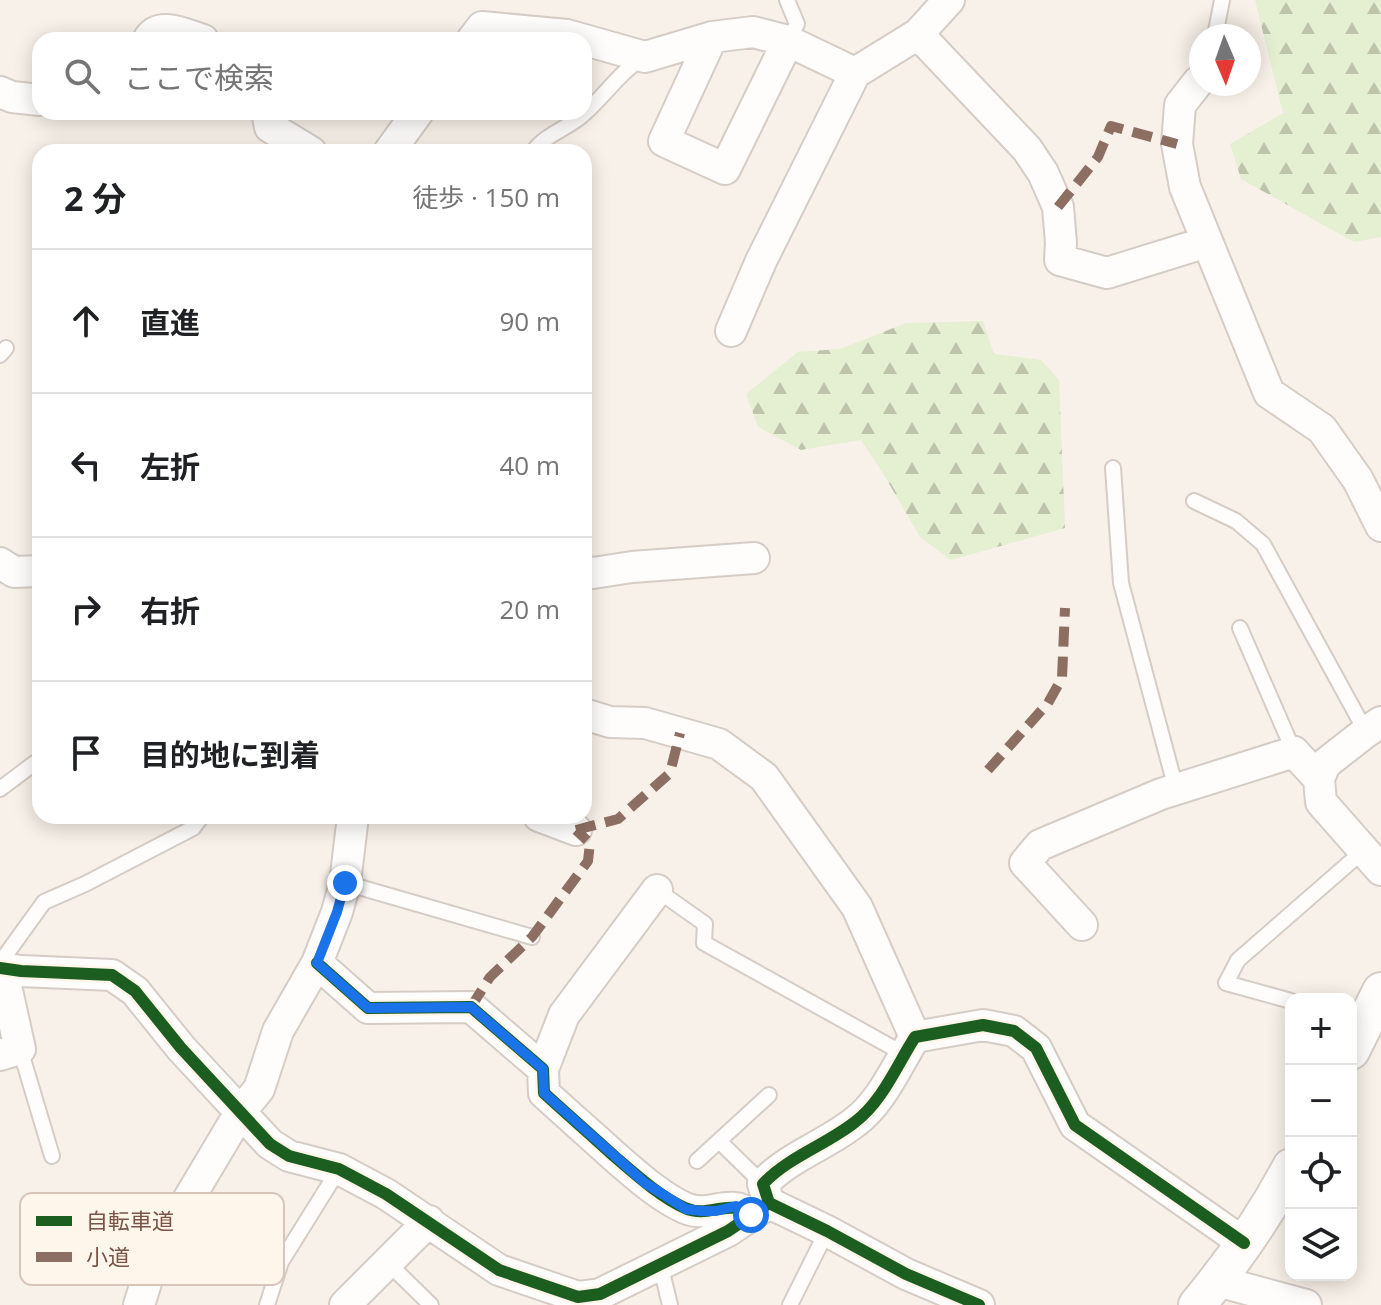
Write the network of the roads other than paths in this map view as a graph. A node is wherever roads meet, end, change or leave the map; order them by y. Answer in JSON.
{"nodes":[{"id":1,"x":787,"y":0,"type":"edge"},
{"id":2,"x":949,"y":0,"type":"edge"},
{"id":3,"x":1222,"y":0,"type":"edge"},
{"id":4,"x":1217,"y":24,"type":"edge"},
{"id":5,"x":154,"y":32,"type":"edge"},
{"id":6,"x":177,"y":32,"type":"edge"},
{"id":7,"x":478,"y":32,"type":"edge"},
{"id":8,"x":535,"y":32,"type":"edge"},
{"id":9,"x":918,"y":34,"type":"junction"},
{"id":10,"x":712,"y":37,"type":"junction"},
{"id":11,"x":788,"y":41,"type":"junction"},
{"id":12,"x":592,"y":42,"type":"edge"},
{"id":13,"x":645,"y":57,"type":"junction"},
{"id":14,"x":855,"y":73,"type":"junction"},
{"id":15,"x":0,"y":92,"type":"edge"},
{"id":16,"x":1189,"y":92,"type":"edge"},
{"id":17,"x":32,"y":99,"type":"edge"},
{"id":18,"x":592,"y":105,"type":"edge"},
{"id":19,"x":269,"y":120,"type":"edge"},
{"id":20,"x":412,"y":120,"type":"edge"},
{"id":21,"x":576,"y":120,"type":"edge"},
{"id":22,"x":298,"y":144,"type":"edge"},
{"id":23,"x":395,"y":144,"type":"edge"},
{"id":24,"x":539,"y":144,"type":"edge"},
{"id":25,"x":1207,"y":242,"type":"junction"},
{"id":26,"x":731,"y":331,"type":"dead end"},
{"id":27,"x":1113,"y":468,"type":"dead end"},
{"id":28,"x":1194,"y":501,"type":"dead end"},
{"id":29,"x":1381,"y":526,"type":"edge"},
{"id":30,"x":754,"y":558,"type":"dead end"},
{"id":31,"x":0,"y":563,"type":"edge"},
{"id":32,"x":32,"y":571,"type":"edge"},
{"id":33,"x":592,"y":573,"type":"edge"},
{"id":34,"x":1240,"y":628,"type":"dead end"},
{"id":35,"x":592,"y":716,"type":"edge"},
{"id":36,"x":1373,"y":727,"type":"edge"},
{"id":37,"x":1294,"y":752,"type":"junction"},
{"id":38,"x":32,"y":765,"type":"edge"},
{"id":39,"x":1319,"y":779,"type":"junction"},
{"id":40,"x":0,"y":789,"type":"edge"},
{"id":41,"x":1176,"y":789,"type":"junction"},
{"id":42,"x":196,"y":824,"type":"edge"},
{"id":43,"x":352,"y":824,"type":"edge"},
{"id":44,"x":560,"y":824,"type":"edge"},
{"id":45,"x":576,"y":830,"type":"dead end"},
{"id":46,"x":1372,"y":860,"type":"edge"},
{"id":47,"x":345,"y":883,"type":"junction"},
{"id":48,"x":657,"y":890,"type":"joint"},
{"id":49,"x":1082,"y":925,"type":"dead end"},
{"id":50,"x":532,"y":937,"type":"dead end"},
{"id":51,"x":317,"y":963,"type":"junction"},
{"id":52,"x":1,"y":966,"type":"edge"},
{"id":53,"x":1381,"y":991,"type":"edge"},
{"id":54,"x":1285,"y":999,"type":"edge"},
{"id":55,"x":1357,"y":1029,"type":"edge"},
{"id":56,"x":909,"y":1045,"type":"junction"},
{"id":57,"x":10,"y":1052,"type":"edge"},
{"id":58,"x":543,"y":1069,"type":"junction"},
{"id":59,"x":769,"y":1095,"type":"dead end"},
{"id":60,"x":241,"y":1111,"type":"junction"},
{"id":61,"x":719,"y":1141,"type":"junction"},
{"id":62,"x":52,"y":1156,"type":"dead end"},
{"id":63,"x":697,"y":1161,"type":"dead end"},
{"id":64,"x":339,"y":1169,"type":"junction"},
{"id":65,"x":1285,"y":1179,"type":"edge"},
{"id":66,"x":192,"y":1193,"type":"edge"},
{"id":67,"x":761,"y":1201,"type":"junction"},
{"id":68,"x":429,"y":1221,"type":"junction"},
{"id":69,"x":827,"y":1231,"type":"junction"},
{"id":70,"x":1244,"y":1243,"type":"junction"},
{"id":71,"x":284,"y":1257,"type":"edge"},
{"id":72,"x":388,"y":1263,"type":"junction"},
{"id":73,"x":660,"y":1264,"type":"junction"},
{"id":74,"x":145,"y":1285,"type":"edge"},
{"id":75,"x":274,"y":1285,"type":"edge"},
{"id":76,"x":1207,"y":1293,"type":"edge"},
{"id":77,"x":139,"y":1305,"type":"edge"},
{"id":78,"x":267,"y":1305,"type":"edge"},
{"id":79,"x":345,"y":1305,"type":"edge"},
{"id":80,"x":431,"y":1305,"type":"edge"},
{"id":81,"x":670,"y":1305,"type":"edge"},
{"id":82,"x":790,"y":1305,"type":"edge"},
{"id":83,"x":979,"y":1305,"type":"edge"},
{"id":84,"x":1306,"y":1305,"type":"edge"}],
"edges":[{"from":1,"to":11,"type":"lane"},
{"from":2,"to":9,"type":"street"},
{"from":3,"to":4,"type":"lane"},
{"from":5,"to":6,"type":"street"},
{"from":7,"to":8,"type":"street"},
{"from":9,"to":14,"type":"street"},
{"from":9,"to":25,"type":"street"},
{"from":10,"to":11,"type":"street"},
{"from":10,"to":11,"type":"street"},
{"from":10,"to":13,"type":"street"},
{"from":11,"to":14,"type":"street"},
{"from":12,"to":13,"type":"street"},
{"from":13,"to":18,"type":"lane"},
{"from":14,"to":26,"type":"street"},
{"from":15,"to":17,"type":"street"},
{"from":16,"to":25,"type":"street"},
{"from":19,"to":22,"type":"street"},
{"from":20,"to":23,"type":"street"},
{"from":21,"to":24,"type":"lane"},
{"from":25,"to":29,"type":"street"},
{"from":27,"to":41,"type":"lane"},
{"from":28,"to":36,"type":"lane"},
{"from":30,"to":33,"type":"street"},
{"from":31,"to":32,"type":"street"},
{"from":34,"to":37,"type":"lane"},
{"from":35,"to":56,"type":"street"},
{"from":36,"to":39,"type":"street"},
{"from":37,"to":39,"type":"street"},
{"from":37,"to":41,"type":"street"},
{"from":38,"to":40,"type":"lane"},
{"from":39,"to":46,"type":"street"},
{"from":41,"to":49,"type":"street"},
{"from":42,"to":52,"type":"lane"},
{"from":43,"to":47,"type":"street"},
{"from":44,"to":45,"type":"street"},
{"from":46,"to":54,"type":"lane"},
{"from":47,"to":50,"type":"lane"},
{"from":47,"to":51,"type":"street"},
{"from":48,"to":56,"type":"lane"},
{"from":48,"to":58,"type":"street"},
{"from":51,"to":58,"type":"street"},
{"from":51,"to":60,"type":"street"},
{"from":52,"to":57,"type":"street"},
{"from":52,"to":60,"type":"street"},
{"from":53,"to":55,"type":"street"},
{"from":56,"to":67,"type":"street"},
{"from":56,"to":70,"type":"street"},
{"from":57,"to":62,"type":"lane"},
{"from":58,"to":67,"type":"street"},
{"from":59,"to":61,"type":"lane"},
{"from":60,"to":64,"type":"street"},
{"from":60,"to":66,"type":"street"},
{"from":61,"to":63,"type":"lane"},
{"from":61,"to":67,"type":"lane"},
{"from":64,"to":68,"type":"street"},
{"from":64,"to":71,"type":"lane"},
{"from":65,"to":70,"type":"street"},
{"from":67,"to":69,"type":"street"},
{"from":67,"to":73,"type":"street"},
{"from":68,"to":72,"type":"street"},
{"from":68,"to":73,"type":"street"},
{"from":69,"to":82,"type":"lane"},
{"from":69,"to":83,"type":"street"},
{"from":70,"to":76,"type":"street"},
{"from":72,"to":79,"type":"street"},
{"from":72,"to":80,"type":"lane"},
{"from":73,"to":81,"type":"lane"},
{"from":74,"to":77,"type":"street"},
{"from":75,"to":78,"type":"lane"},
{"from":76,"to":84,"type":"street"}]}
